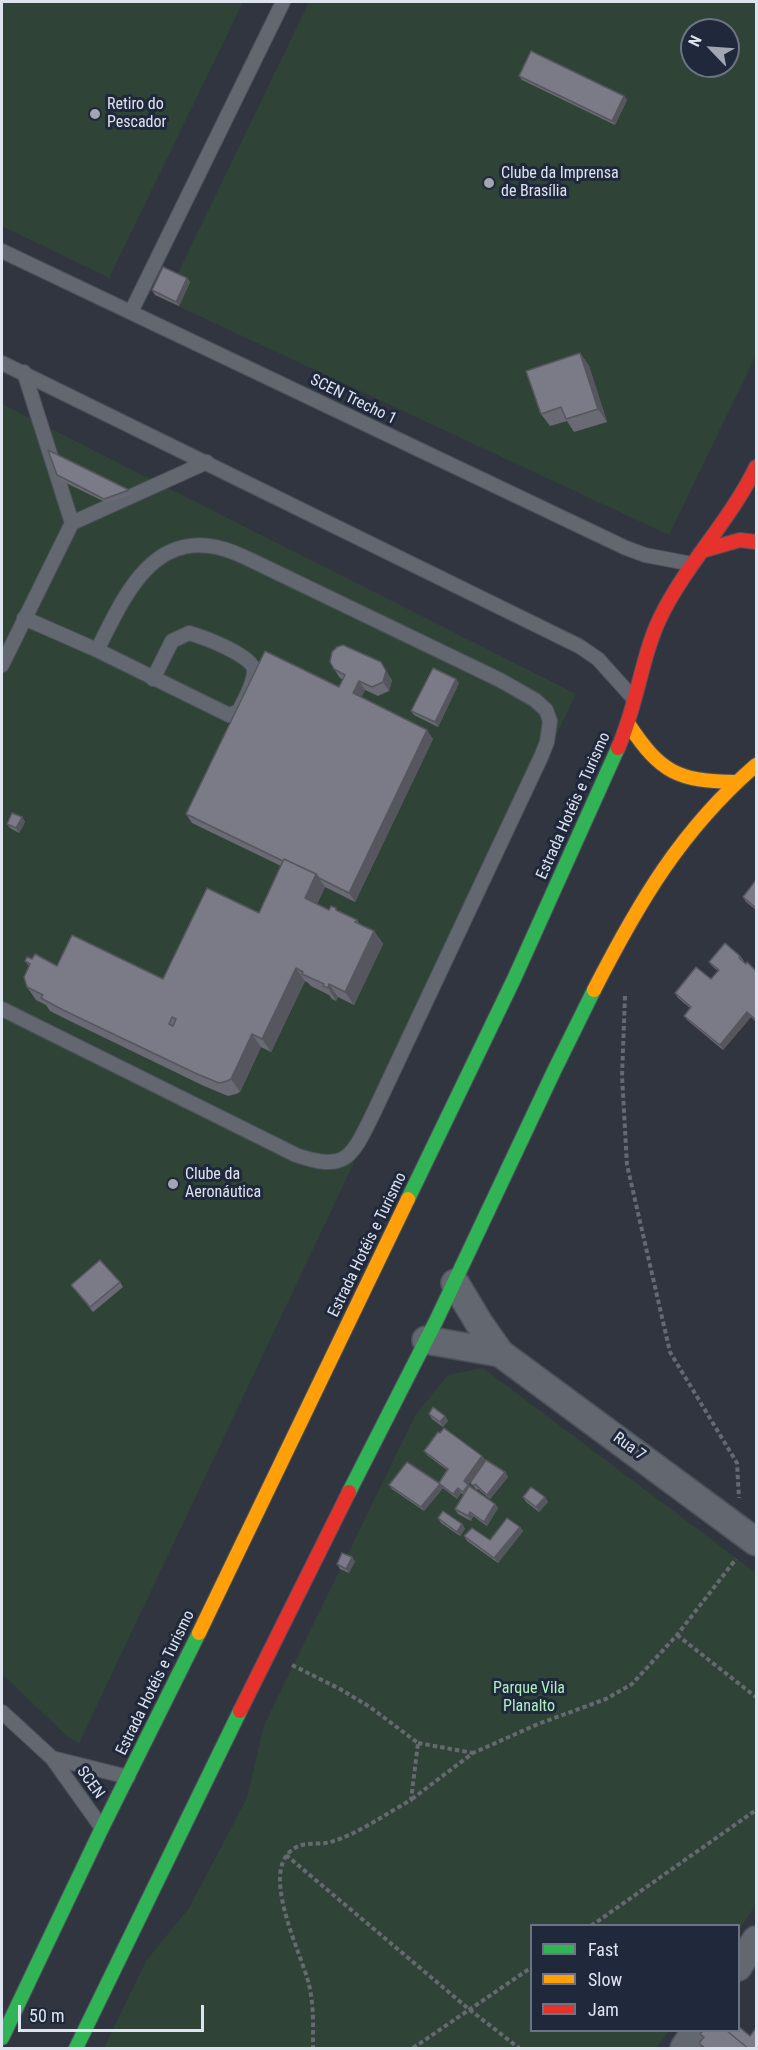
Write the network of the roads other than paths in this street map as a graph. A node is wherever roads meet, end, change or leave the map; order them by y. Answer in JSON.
{"nodes":[{"id":1,"x":283,"y":2,"type":"edge"},
{"id":2,"x":2,"y":251,"type":"edge"},
{"id":3,"x":131,"y":312,"type":"junction"},
{"id":4,"x":2,"y":363,"type":"edge"},
{"id":5,"x":24,"y":372,"type":"junction"},
{"id":6,"x":207,"y":462,"type":"junction"},
{"id":7,"x":756,"y":467,"type":"edge"},
{"id":8,"x":72,"y":523,"type":"junction"},
{"id":9,"x":756,"y":542,"type":"edge"},
{"id":10,"x":705,"y":550,"type":"junction"},
{"id":11,"x":694,"y":564,"type":"junction"},
{"id":12,"x":24,"y":618,"type":"junction"},
{"id":13,"x":97,"y":650,"type":"junction"},
{"id":14,"x":2,"y":666,"type":"edge"},
{"id":15,"x":153,"y":679,"type":"junction"},
{"id":16,"x":636,"y":701,"type":"junction"},
{"id":17,"x":629,"y":725,"type":"junction"},
{"id":18,"x":756,"y":765,"type":"edge"},
{"id":19,"x":735,"y":782,"type":"junction"},
{"id":20,"x":2,"y":1009,"type":"edge"},
{"id":21,"x":455,"y":1283,"type":"junction"},
{"id":22,"x":426,"y":1340,"type":"junction"},
{"id":23,"x":500,"y":1353,"type":"junction"},
{"id":24,"x":749,"y":1536,"type":"edge"},
{"id":25,"x":2,"y":1712,"type":"edge"},
{"id":26,"x":52,"y":1758,"type":"junction"},
{"id":27,"x":128,"y":1778,"type":"junction"},
{"id":28,"x":102,"y":1828,"type":"junction"},
{"id":29,"x":695,"y":2032,"type":"edge"},
{"id":30,"x":2,"y":2038,"type":"edge"},
{"id":31,"x":76,"y":2049,"type":"edge"},
{"id":32,"x":684,"y":2049,"type":"edge"}],
"edges":[{"from":1,"to":3,"type":"lane"},
{"from":2,"to":3,"type":"lane","name":"SCEN Trecho 1"},
{"from":3,"to":11,"type":"lane","name":"SCEN Trecho 1"},
{"from":4,"to":5,"type":"lane"},
{"from":5,"to":6,"type":"lane"},
{"from":5,"to":8,"type":"lane"},
{"from":6,"to":8,"type":"lane"},
{"from":6,"to":16,"type":"lane"},
{"from":7,"to":10,"type":"main road","name":"Estrada Hotéis e Turismo"},
{"from":8,"to":12,"type":"lane"},
{"from":9,"to":10,"type":"main road"},
{"from":10,"to":11,"type":"main road","name":"Estrada Hotéis e Turismo"},
{"from":11,"to":16,"type":"main road","name":"Estrada Hotéis e Turismo"},
{"from":12,"to":13,"type":"lane"},
{"from":12,"to":14,"type":"lane"},
{"from":13,"to":15,"type":"lane"},
{"from":13,"to":20,"type":"lane"},
{"from":15,"to":15,"type":"lane"},
{"from":16,"to":17,"type":"main road","name":"Estrada Hotéis e Turismo"},
{"from":17,"to":19,"type":"main road"},
{"from":17,"to":27,"type":"main road","name":"Estrada Hotéis e Turismo"},
{"from":18,"to":19,"type":"main road"},
{"from":19,"to":21,"type":"main road"},
{"from":21,"to":22,"type":"main road"},
{"from":21,"to":23,"type":"street","name":"Rua 7"},
{"from":22,"to":23,"type":"street","name":"Rua 7"},
{"from":22,"to":31,"type":"main road"},
{"from":23,"to":24,"type":"street","name":"Rua 7"},
{"from":25,"to":26,"type":"lane","name":"SCEN"},
{"from":26,"to":27,"type":"lane","name":"SCEN"},
{"from":26,"to":28,"type":"lane","name":"SCEN"},
{"from":27,"to":28,"type":"main road","name":"Estrada Hotéis e Turismo"},
{"from":28,"to":30,"type":"main road","name":"Estrada Hotéis e Turismo"},
{"from":29,"to":32,"type":"street"}]}
